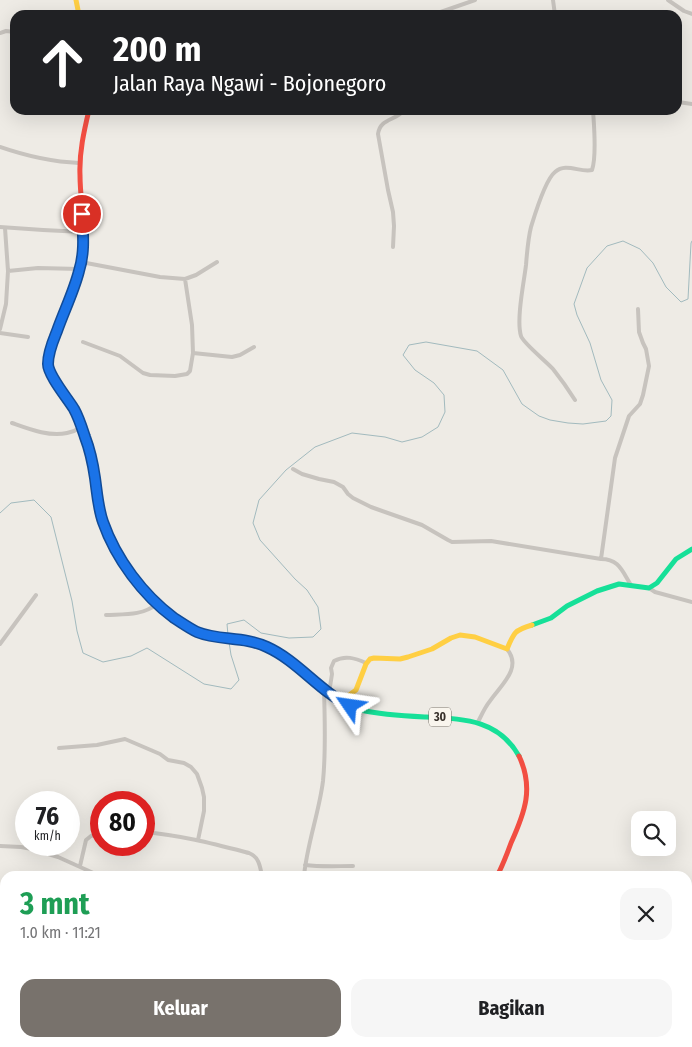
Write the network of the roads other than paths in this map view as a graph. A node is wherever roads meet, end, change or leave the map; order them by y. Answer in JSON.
{"nodes":[{"id":1,"x":458,"y":0,"type":"edge"},
{"id":2,"x":476,"y":0,"type":"edge"},
{"id":3,"x":668,"y":0,"type":"edge"},
{"id":4,"x":457,"y":6,"type":"junction"},
{"id":5,"x":446,"y":10,"type":"edge"},
{"id":6,"x":692,"y":14,"type":"edge"},
{"id":7,"x":88,"y":115,"type":"edge"},
{"id":8,"x":399,"y":115,"type":"edge"},
{"id":9,"x":593,"y":115,"type":"edge"},
{"id":10,"x":0,"y":147,"type":"edge"},
{"id":11,"x":80,"y":163,"type":"junction"},
{"id":12,"x":0,"y":227,"type":"edge"},
{"id":13,"x":6,"y":228,"type":"junction"},
{"id":14,"x":83,"y":232,"type":"junction"},
{"id":15,"x":393,"y":247,"type":"dead end"},
{"id":16,"x":81,"y":262,"type":"junction"},
{"id":17,"x":217,"y":262,"type":"dead end"},
{"id":18,"x":80,"y":269,"type":"junction"},
{"id":19,"x":8,"y":271,"type":"junction"},
{"id":20,"x":185,"y":279,"type":"junction"},
{"id":21,"x":638,"y":309,"type":"dead end"},
{"id":22,"x":0,"y":329,"type":"edge"},
{"id":23,"x":0,"y":333,"type":"edge"},
{"id":24,"x":28,"y":337,"type":"dead end"},
{"id":25,"x":83,"y":342,"type":"dead end"},
{"id":26,"x":254,"y":347,"type":"dead end"},
{"id":27,"x":194,"y":353,"type":"junction"},
{"id":28,"x":575,"y":400,"type":"dead end"},
{"id":29,"x":12,"y":423,"type":"dead end"},
{"id":30,"x":82,"y":427,"type":"junction"},
{"id":31,"x":293,"y":469,"type":"dead end"},
{"id":32,"x":692,"y":549,"type":"edge"},
{"id":33,"x":601,"y":559,"type":"junction"},
{"id":34,"x":631,"y":585,"type":"junction"},
{"id":35,"x":649,"y":588,"type":"junction"},
{"id":36,"x":36,"y":595,"type":"dead end"},
{"id":37,"x":692,"y":602,"type":"edge"},
{"id":38,"x":157,"y":604,"type":"junction"},
{"id":39,"x":106,"y":615,"type":"dead end"},
{"id":40,"x":0,"y":644,"type":"edge"},
{"id":41,"x":507,"y":650,"type":"junction"},
{"id":42,"x":366,"y":663,"type":"junction"},
{"id":43,"x":327,"y":691,"type":"junction"},
{"id":44,"x":341,"y":701,"type":"junction"},
{"id":45,"x":478,"y":722,"type":"junction"},
{"id":46,"x":59,"y":748,"type":"dead end"},
{"id":47,"x":155,"y":833,"type":"edge"},
{"id":48,"x":90,"y":837,"type":"edge"},
{"id":49,"x":198,"y":840,"type":"junction"},
{"id":50,"x":0,"y":846,"type":"edge"},
{"id":51,"x":305,"y":865,"type":"junction"},
{"id":52,"x":80,"y":866,"type":"junction"},
{"id":53,"x":353,"y":866,"type":"dead end"},
{"id":54,"x":90,"y":871,"type":"edge"},
{"id":55,"x":261,"y":871,"type":"edge"},
{"id":56,"x":304,"y":871,"type":"edge"},
{"id":57,"x":499,"y":871,"type":"edge"}],
"edges":[{"from":1,"to":4,"type":"street"},
{"from":2,"to":4,"type":"street"},
{"from":3,"to":6,"type":"street"},
{"from":4,"to":5,"type":"street"},
{"from":7,"to":11,"type":"main road","number":"30"},
{"from":8,"to":15,"type":"street"},
{"from":9,"to":28,"type":"street"},
{"from":10,"to":11,"type":"street"},
{"from":11,"to":14,"type":"main road","number":"30"},
{"from":12,"to":13,"type":"street"},
{"from":13,"to":14,"type":"street"},
{"from":13,"to":19,"type":"street"},
{"from":14,"to":16,"type":"main road","number":"30"},
{"from":16,"to":18,"type":"main road","number":"30"},
{"from":16,"to":20,"type":"street"},
{"from":17,"to":20,"type":"street"},
{"from":18,"to":19,"type":"street"},
{"from":18,"to":30,"type":"main road","number":"30"},
{"from":19,"to":22,"type":"street"},
{"from":20,"to":27,"type":"street"},
{"from":21,"to":33,"type":"street"},
{"from":23,"to":24,"type":"street"},
{"from":25,"to":27,"type":"street"},
{"from":26,"to":27,"type":"street"},
{"from":29,"to":30,"type":"street"},
{"from":30,"to":38,"type":"main road","number":"30"},
{"from":31,"to":33,"type":"street"},
{"from":32,"to":35,"type":"main road"},
{"from":33,"to":34,"type":"street"},
{"from":34,"to":35,"type":"main road"},
{"from":34,"to":41,"type":"main road"},
{"from":35,"to":37,"type":"street"},
{"from":36,"to":40,"type":"street"},
{"from":38,"to":39,"type":"street"},
{"from":38,"to":43,"type":"main road","number":"30"},
{"from":41,"to":42,"type":"main road"},
{"from":41,"to":45,"type":"street"},
{"from":42,"to":43,"type":"street"},
{"from":42,"to":44,"type":"main road"},
{"from":43,"to":44,"type":"main road","number":"30"},
{"from":43,"to":51,"type":"street"},
{"from":44,"to":45,"type":"main road","number":"30"},
{"from":45,"to":57,"type":"main road","number":"30"},
{"from":46,"to":49,"type":"street"},
{"from":47,"to":49,"type":"street"},
{"from":48,"to":52,"type":"street"},
{"from":49,"to":55,"type":"street"},
{"from":50,"to":52,"type":"street"},
{"from":51,"to":53,"type":"street"},
{"from":51,"to":56,"type":"street"},
{"from":52,"to":54,"type":"street"}]}
